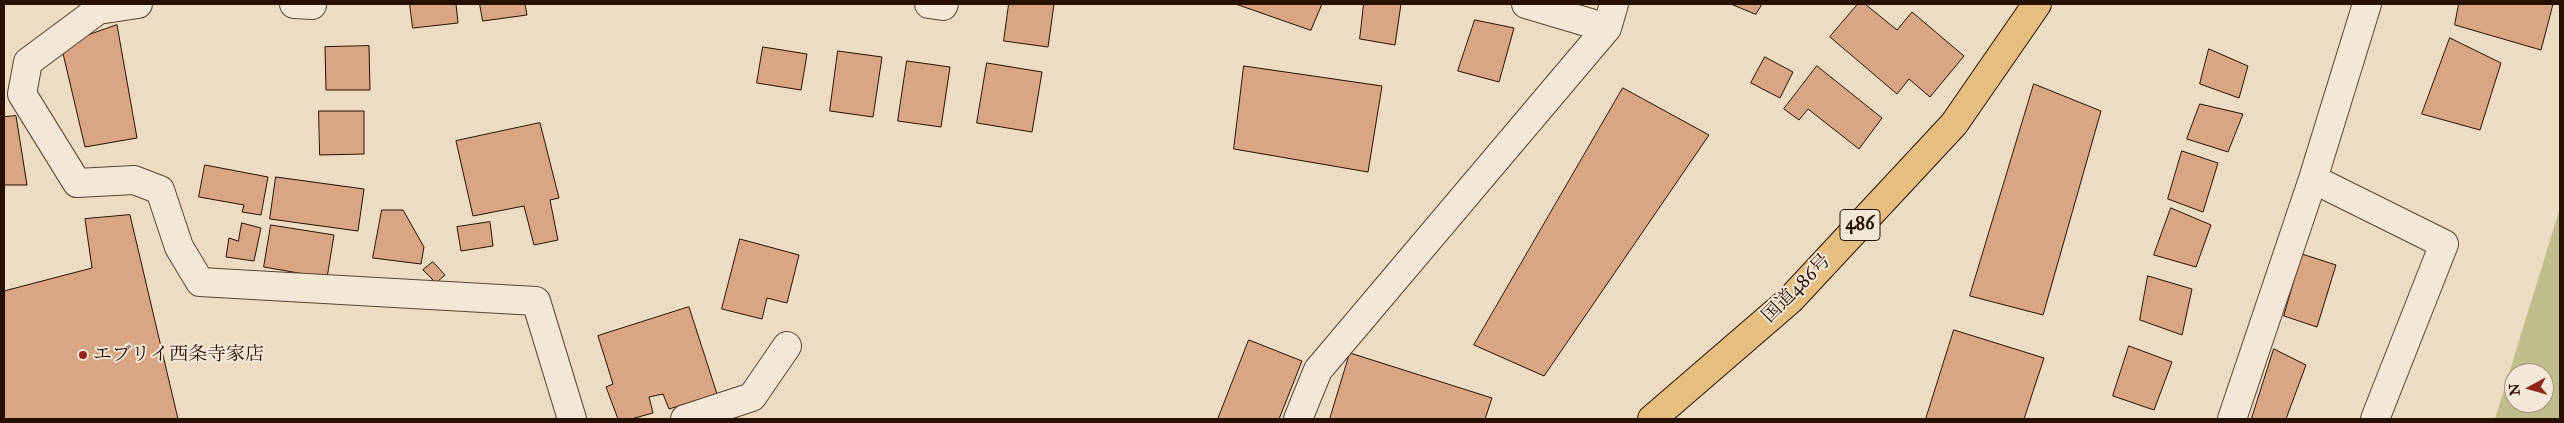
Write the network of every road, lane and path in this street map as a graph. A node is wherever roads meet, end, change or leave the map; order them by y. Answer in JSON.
{"nodes":[{"id":1,"x":138,"y":4,"type":"edge"},
{"id":2,"x":929,"y":4,"type":"edge"},
{"id":3,"x":944,"y":4,"type":"edge"},
{"id":4,"x":1526,"y":4,"type":"edge"},
{"id":5,"x":2037,"y":4,"type":"edge"},
{"id":6,"x":2367,"y":4,"type":"edge"},
{"id":7,"x":1611,"y":16,"type":"edge"},
{"id":8,"x":13,"y":90,"type":"edge"},
{"id":9,"x":2313,"y":179,"type":"junction"},
{"id":10,"x":787,"y":346,"type":"dead end"},
{"id":11,"x":572,"y":419,"type":"edge"},
{"id":12,"x":685,"y":419,"type":"edge"},
{"id":13,"x":1298,"y":419,"type":"edge"},
{"id":14,"x":1652,"y":419,"type":"edge"},
{"id":15,"x":2232,"y":419,"type":"edge"},
{"id":16,"x":2375,"y":419,"type":"edge"}],
"edges":[{"from":1,"to":8,"type":"street"},
{"from":2,"to":3,"type":"street"},
{"from":4,"to":7,"type":"street"},
{"from":5,"to":14,"type":"highway","name":"国道486号","number":"486"},
{"from":6,"to":9,"type":"street"},
{"from":7,"to":13,"type":"street"},
{"from":8,"to":11,"type":"street"},
{"from":9,"to":15,"type":"street"},
{"from":9,"to":16,"type":"street"},
{"from":10,"to":12,"type":"street"}]}
